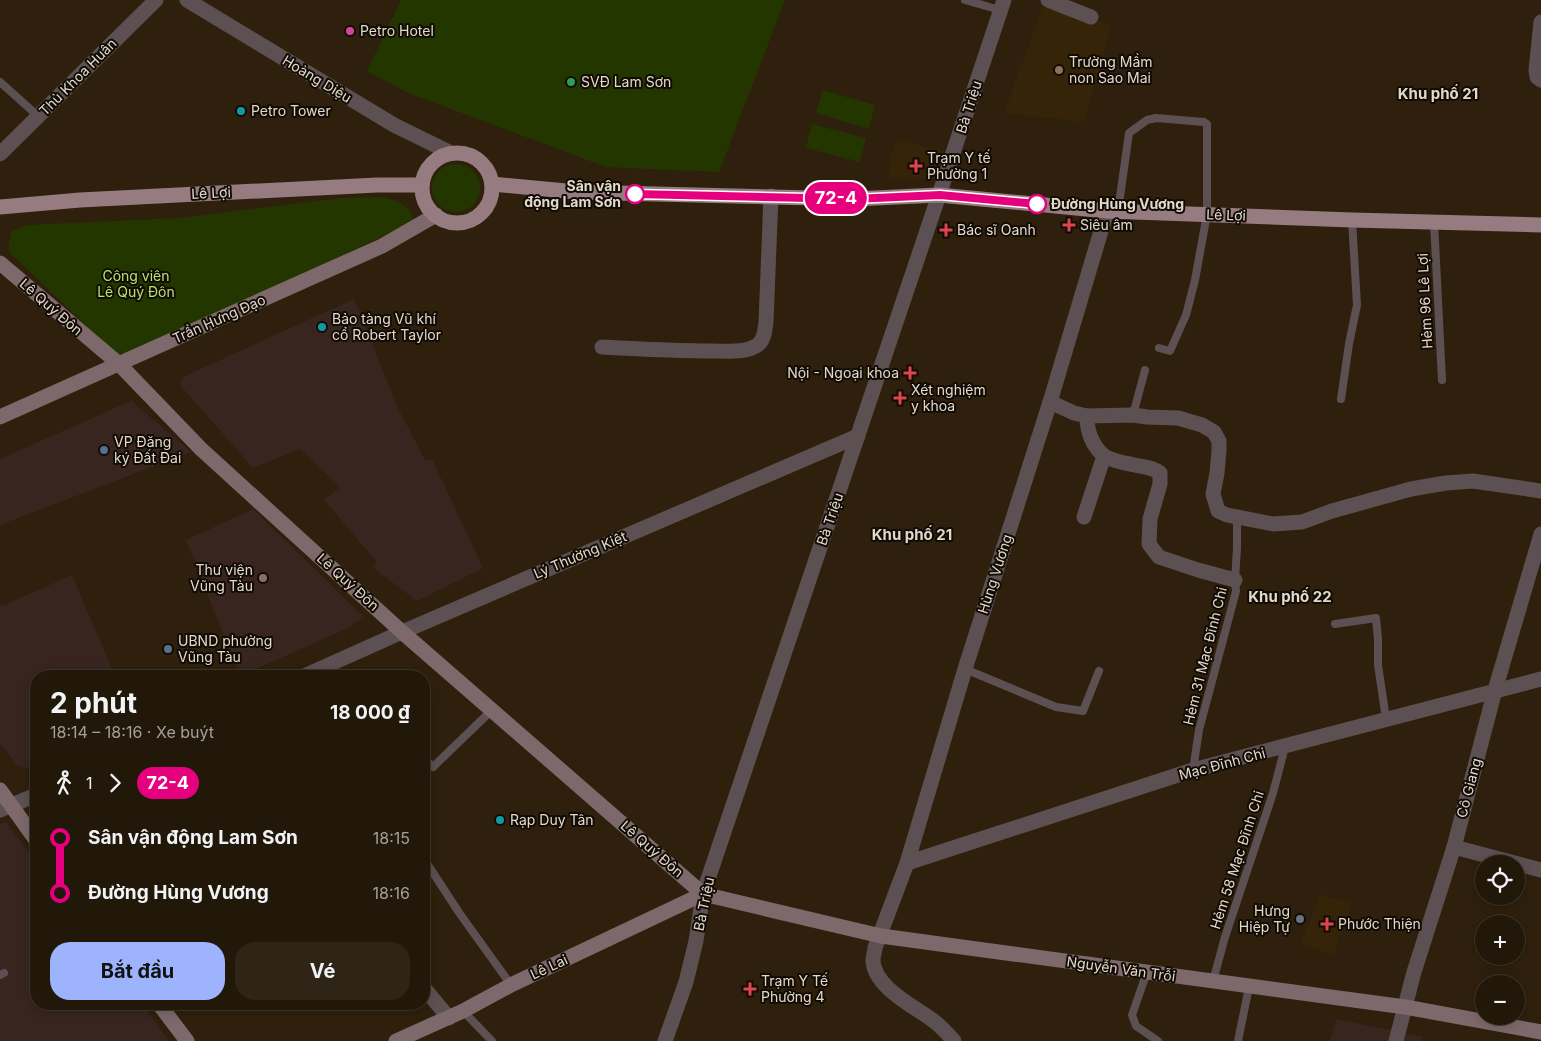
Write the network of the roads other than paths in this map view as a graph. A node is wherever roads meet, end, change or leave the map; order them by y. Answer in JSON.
{"nodes":[{"id":1,"x":156,"y":0,"type":"edge"},
{"id":2,"x":186,"y":0,"type":"edge"},
{"id":3,"x":964,"y":0,"type":"edge"},
{"id":4,"x":1048,"y":0,"type":"edge"},
{"id":5,"x":1002,"y":5,"type":"edge"},
{"id":6,"x":1091,"y":17,"type":"dead end"},
{"id":7,"x":1541,"y":22,"type":"edge"},
{"id":8,"x":1541,"y":80,"type":"edge"},
{"id":9,"x":0,"y":82,"type":"edge"},
{"id":10,"x":38,"y":116,"type":"junction"},
{"id":11,"x":451,"y":153,"type":"junction"},
{"id":12,"x":0,"y":154,"type":"edge"},
{"id":13,"x":492,"y":184,"type":"junction"},
{"id":14,"x":422,"y":185,"type":"junction"},
{"id":15,"x":940,"y":195,"type":"junction"},
{"id":16,"x":771,"y":196,"type":"junction"},
{"id":17,"x":0,"y":207,"type":"edge"},
{"id":18,"x":1112,"y":211,"type":"junction"},
{"id":19,"x":1207,"y":214,"type":"junction"},
{"id":20,"x":436,"y":215,"type":"junction"},
{"id":21,"x":1352,"y":220,"type":"junction"},
{"id":22,"x":1434,"y":222,"type":"junction"},
{"id":23,"x":1541,"y":225,"type":"edge"},
{"id":24,"x":0,"y":263,"type":"edge"},
{"id":25,"x":602,"y":347,"type":"dead end"},
{"id":26,"x":1159,"y":348,"type":"dead end"},
{"id":27,"x":119,"y":364,"type":"junction"},
{"id":28,"x":1144,"y":370,"type":"dead end"},
{"id":29,"x":1442,"y":380,"type":"dead end"},
{"id":30,"x":1341,"y":399,"type":"dead end"},
{"id":31,"x":1050,"y":402,"type":"junction"},
{"id":32,"x":1133,"y":415,"type":"junction"},
{"id":33,"x":1087,"y":416,"type":"junction"},
{"id":34,"x":0,"y":417,"type":"edge"},
{"id":35,"x":858,"y":436,"type":"junction"},
{"id":36,"x":1104,"y":456,"type":"junction"},
{"id":37,"x":1541,"y":491,"type":"edge"},
{"id":38,"x":1084,"y":516,"type":"dead end"},
{"id":39,"x":1237,"y":517,"type":"junction"},
{"id":40,"x":1541,"y":534,"type":"edge"},
{"id":41,"x":1235,"y":580,"type":"junction"},
{"id":42,"x":1335,"y":624,"type":"dead end"},
{"id":43,"x":402,"y":632,"type":"junction"},
{"id":44,"x":964,"y":669,"type":"junction"},
{"id":45,"x":331,"y":670,"type":"edge"},
{"id":46,"x":1099,"y":671,"type":"dead end"},
{"id":47,"x":1541,"y":679,"type":"edge"},
{"id":48,"x":1495,"y":690,"type":"junction"},
{"id":49,"x":492,"y":710,"type":"junction"},
{"id":50,"x":1386,"y":719,"type":"junction"},
{"id":51,"x":1286,"y":747,"type":"junction"},
{"id":52,"x":430,"y":763,"type":"edge"},
{"id":53,"x":1193,"y":770,"type":"junction"},
{"id":54,"x":0,"y":790,"type":"edge"},
{"id":55,"x":30,"y":798,"type":"edge"},
{"id":56,"x":5,"y":808,"type":"edge"},
{"id":57,"x":30,"y":834,"type":"edge"},
{"id":58,"x":1454,"y":847,"type":"junction"},
{"id":59,"x":907,"y":862,"type":"junction"},
{"id":60,"x":430,"y":868,"type":"edge"},
{"id":61,"x":1541,"y":870,"type":"edge"},
{"id":62,"x":703,"y":894,"type":"junction"},
{"id":63,"x":881,"y":936,"type":"junction"},
{"id":64,"x":1147,"y":972,"type":"junction"},
{"id":65,"x":1213,"y":981,"type":"junction"},
{"id":66,"x":511,"y":985,"type":"junction"},
{"id":67,"x":1250,"y":987,"type":"junction"},
{"id":68,"x":430,"y":996,"type":"edge"},
{"id":69,"x":1406,"y":1008,"type":"junction"},
{"id":70,"x":164,"y":1010,"type":"edge"},
{"id":71,"x":463,"y":1011,"type":"junction"},
{"id":72,"x":448,"y":1018,"type":"junction"},
{"id":73,"x":1541,"y":1032,"type":"edge"},
{"id":74,"x":403,"y":1040,"type":"edge"},
{"id":75,"x":187,"y":1041,"type":"edge"},
{"id":76,"x":492,"y":1041,"type":"edge"},
{"id":77,"x":665,"y":1041,"type":"edge"},
{"id":78,"x":954,"y":1041,"type":"edge"},
{"id":79,"x":1158,"y":1041,"type":"edge"},
{"id":80,"x":1238,"y":1041,"type":"edge"},
{"id":81,"x":1396,"y":1041,"type":"edge"}],
"edges":[{"from":1,"to":10,"type":"street","name":"Thủ Khoa Huân"},
{"from":2,"to":11,"type":"street","name":"Hoàng Diệu"},
{"from":3,"to":5,"type":"lane"},
{"from":4,"to":6,"type":"street"},
{"from":5,"to":15,"type":"street","name":"Bà Triệu"},
{"from":7,"to":8,"type":"street"},
{"from":9,"to":10,"type":"lane"},
{"from":10,"to":12,"type":"street","name":"Thủ Khoa Huân"},
{"from":11,"to":13,"type":"main road"},
{"from":11,"to":14,"type":"main road"},
{"from":13,"to":16,"type":"main road","name":"Lê Lợi"},
{"from":13,"to":20,"type":"main road"},
{"from":14,"to":17,"type":"main road","name":"Lê Lợi"},
{"from":14,"to":20,"type":"main road"},
{"from":15,"to":16,"type":"main road","name":"Lê Lợi"},
{"from":15,"to":18,"type":"main road","name":"Lê Lợi"},
{"from":15,"to":35,"type":"street","name":"Bà Triệu"},
{"from":16,"to":25,"type":"street"},
{"from":18,"to":19,"type":"main road","name":"Lê Lợi"},
{"from":18,"to":19,"type":"lane"},
{"from":18,"to":31,"type":"street","name":"Hùng Vương"},
{"from":19,"to":21,"type":"main road","name":"Lê Lợi"},
{"from":19,"to":26,"type":"lane"},
{"from":20,"to":27,"type":"street","name":"Trần Hưng Đạo"},
{"from":21,"to":22,"type":"main road","name":"Lê Lợi"},
{"from":21,"to":30,"type":"lane"},
{"from":22,"to":23,"type":"main road","name":"Lê Lợi"},
{"from":22,"to":29,"type":"lane","name":"Hẻm 96 Lê Lợi"},
{"from":24,"to":27,"type":"street","name":"Lê Quý Đôn"},
{"from":27,"to":34,"type":"street","name":"Trần Hưng Đạo"},
{"from":27,"to":43,"type":"street","name":"Lê Quý Đôn"},
{"from":28,"to":32,"type":"lane"},
{"from":31,"to":33,"type":"street"},
{"from":31,"to":44,"type":"street","name":"Hùng Vương"},
{"from":32,"to":33,"type":"street"},
{"from":32,"to":39,"type":"street"},
{"from":33,"to":36,"type":"street"},
{"from":35,"to":43,"type":"street","name":"Lý Thường Kiệt"},
{"from":35,"to":62,"type":"street","name":"Bà Triệu"},
{"from":36,"to":38,"type":"street"},
{"from":36,"to":41,"type":"street"},
{"from":37,"to":39,"type":"street"},
{"from":39,"to":41,"type":"lane","name":"Hẻm 31 Mạc Đĩnh Chi"},
{"from":40,"to":48,"type":"street","name":"Cô Giang"},
{"from":41,"to":53,"type":"lane","name":"Hẻm 31 Mạc Đĩnh Chi"},
{"from":42,"to":50,"type":"lane"},
{"from":43,"to":45,"type":"street","name":"Lý Thường Kiệt"},
{"from":43,"to":49,"type":"street","name":"Lê Quý Đôn"},
{"from":44,"to":46,"type":"lane"},
{"from":44,"to":59,"type":"street","name":"Hùng Vương"},
{"from":47,"to":48,"type":"street","name":"Mạc Đĩnh Chi"},
{"from":48,"to":50,"type":"street","name":"Mạc Đĩnh Chi"},
{"from":48,"to":58,"type":"street","name":"Cô Giang"},
{"from":49,"to":52,"type":"lane"},
{"from":49,"to":62,"type":"street","name":"Lê Quý Đôn"},
{"from":50,"to":51,"type":"street","name":"Mạc Đĩnh Chi"},
{"from":51,"to":53,"type":"street","name":"Mạc Đĩnh Chi"},
{"from":51,"to":65,"type":"lane","name":"Hẻm 58 Mạc Đĩnh Chi"},
{"from":53,"to":59,"type":"street","name":"Mạc Đĩnh Chi"},
{"from":54,"to":56,"type":"street"},
{"from":55,"to":56,"type":"street"},
{"from":56,"to":57,"type":"street"},
{"from":58,"to":61,"type":"street"},
{"from":58,"to":69,"type":"street","name":"Cô Giang"},
{"from":59,"to":63,"type":"street","name":"Hùng Vương"},
{"from":60,"to":66,"type":"lane"},
{"from":62,"to":63,"type":"street","name":"Nguyễn Văn Trỗi"},
{"from":62,"to":66,"type":"street","name":"Lê Lai"},
{"from":62,"to":77,"type":"street","name":"Bà Triệu"},
{"from":63,"to":64,"type":"street","name":"Nguyễn Văn Trỗi"},
{"from":63,"to":78,"type":"street","name":"Hùng Vương"},
{"from":64,"to":65,"type":"street","name":"Nguyễn Văn Trỗi"},
{"from":64,"to":79,"type":"lane"},
{"from":65,"to":67,"type":"street","name":"Nguyễn Văn Trỗi"},
{"from":66,"to":71,"type":"street","name":"Lê Lai"},
{"from":67,"to":69,"type":"street","name":"Nguyễn Văn Trỗi"},
{"from":67,"to":80,"type":"lane"},
{"from":68,"to":72,"type":"street"},
{"from":69,"to":73,"type":"street","name":"Nguyễn Văn Trỗi"},
{"from":69,"to":81,"type":"street","name":"Cô Giang"},
{"from":70,"to":75,"type":"street"},
{"from":71,"to":72,"type":"street","name":"Lê Lai"},
{"from":71,"to":76,"type":"lane"},
{"from":72,"to":74,"type":"street","name":"Lê Lai"}]}
